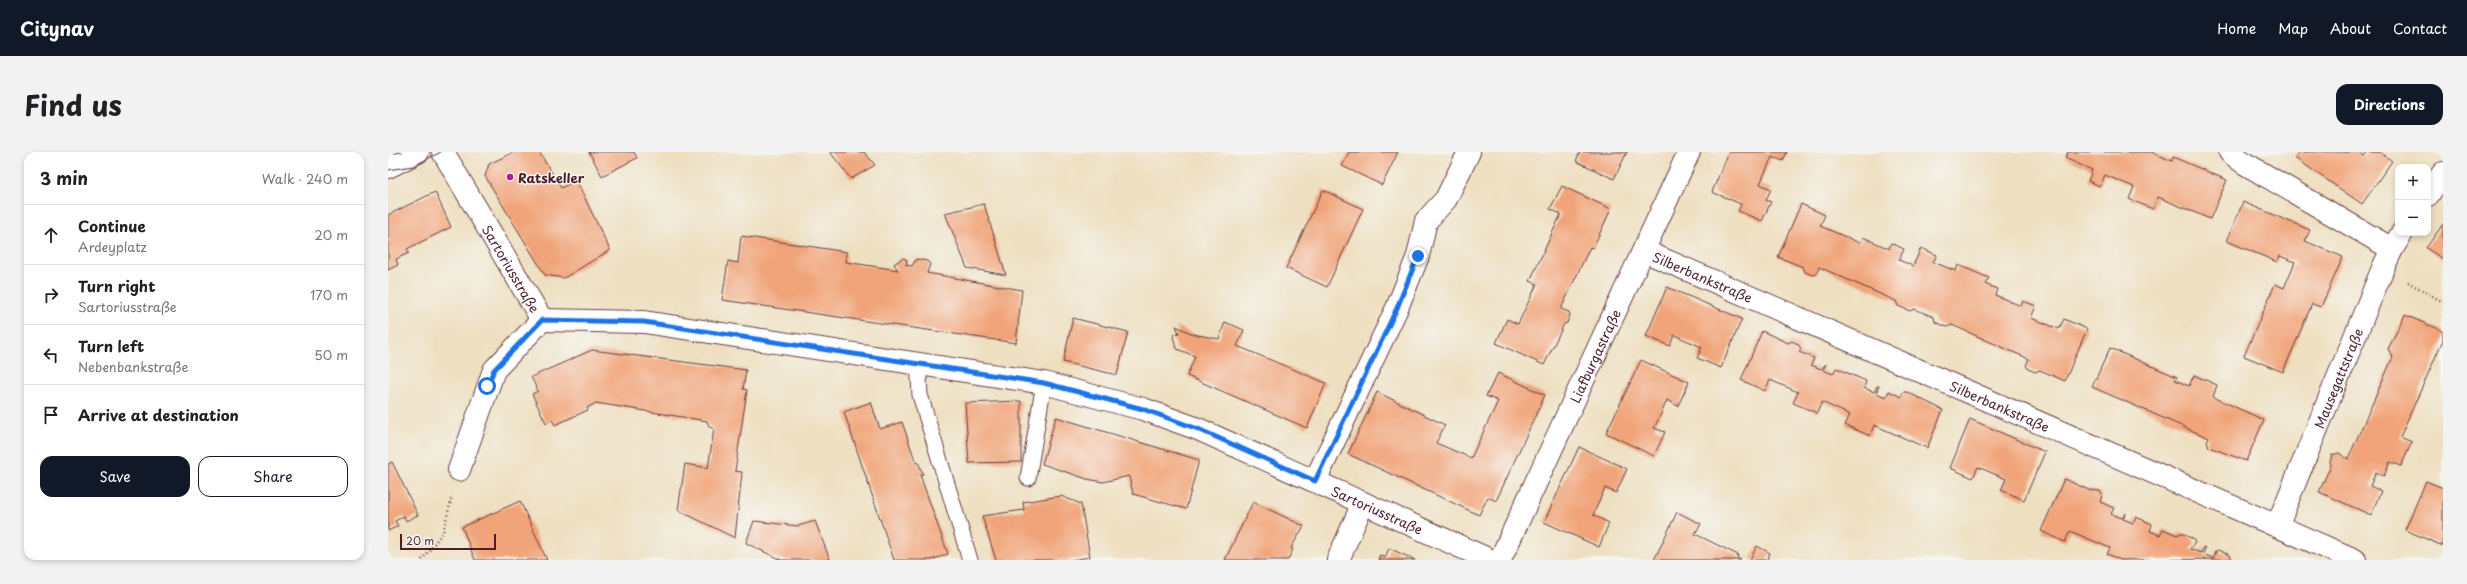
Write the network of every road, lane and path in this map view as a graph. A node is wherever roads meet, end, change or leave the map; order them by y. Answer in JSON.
{"nodes":[{"id":1,"x":418,"y":152,"type":"edge"},
{"id":2,"x":443,"y":152,"type":"edge"},
{"id":3,"x":1469,"y":152,"type":"edge"},
{"id":4,"x":1690,"y":152,"type":"edge"},
{"id":5,"x":2230,"y":152,"type":"edge"},
{"id":6,"x":388,"y":167,"type":"edge"},
{"id":7,"x":2443,"y":173,"type":"edge"},
{"id":8,"x":2431,"y":191,"type":"edge"},
{"id":9,"x":2397,"y":241,"type":"edge"},
{"id":10,"x":1644,"y":251,"type":"junction"},
{"id":11,"x":2383,"y":268,"type":"junction"},
{"id":12,"x":2443,"y":302,"type":"edge"},
{"id":13,"x":542,"y":320,"type":"junction"},
{"id":14,"x":918,"y":362,"type":"junction"},
{"id":15,"x":1044,"y":383,"type":"junction"},
{"id":16,"x":459,"y":470,"type":"joint"},
{"id":17,"x":1028,"y":478,"type":"dead end"},
{"id":18,"x":1315,"y":481,"type":"junction"},
{"id":19,"x":1363,"y":503,"type":"junction"},
{"id":20,"x":2277,"y":526,"type":"junction"},
{"id":21,"x":422,"y":560,"type":"edge"},
{"id":22,"x":970,"y":560,"type":"edge"},
{"id":23,"x":1338,"y":560,"type":"edge"},
{"id":24,"x":1490,"y":560,"type":"edge"},
{"id":25,"x":1500,"y":560,"type":"edge"},
{"id":26,"x":2355,"y":560,"type":"edge"}],
"edges":[{"from":1,"to":6,"type":"street"},
{"from":2,"to":13,"type":"street","name":"Sartoriusstraße"},
{"from":3,"to":18,"type":"street"},
{"from":4,"to":10,"type":"street","name":"Liafburgastraße"},
{"from":5,"to":9,"type":"street"},
{"from":7,"to":8,"type":"street"},
{"from":9,"to":11,"type":"street","name":"Mausegattstraße"},
{"from":10,"to":20,"type":"street","name":"Silberbankstraße"},
{"from":10,"to":25,"type":"street","name":"Liafburgastraße"},
{"from":11,"to":12,"type":"path"},
{"from":11,"to":20,"type":"street","name":"Mausegattstraße"},
{"from":13,"to":14,"type":"street","name":"Sartoriusstraße"},
{"from":13,"to":16,"type":"street"},
{"from":14,"to":15,"type":"street","name":"Sartoriusstraße"},
{"from":14,"to":22,"type":"lane"},
{"from":15,"to":17,"type":"lane"},
{"from":15,"to":18,"type":"street","name":"Sartoriusstraße"},
{"from":16,"to":21,"type":"path"},
{"from":18,"to":19,"type":"street","name":"Sartoriusstraße"},
{"from":19,"to":23,"type":"street"},
{"from":19,"to":24,"type":"street","name":"Sartoriusstraße"},
{"from":20,"to":26,"type":"street","name":"Silberbankstraße"}]}
